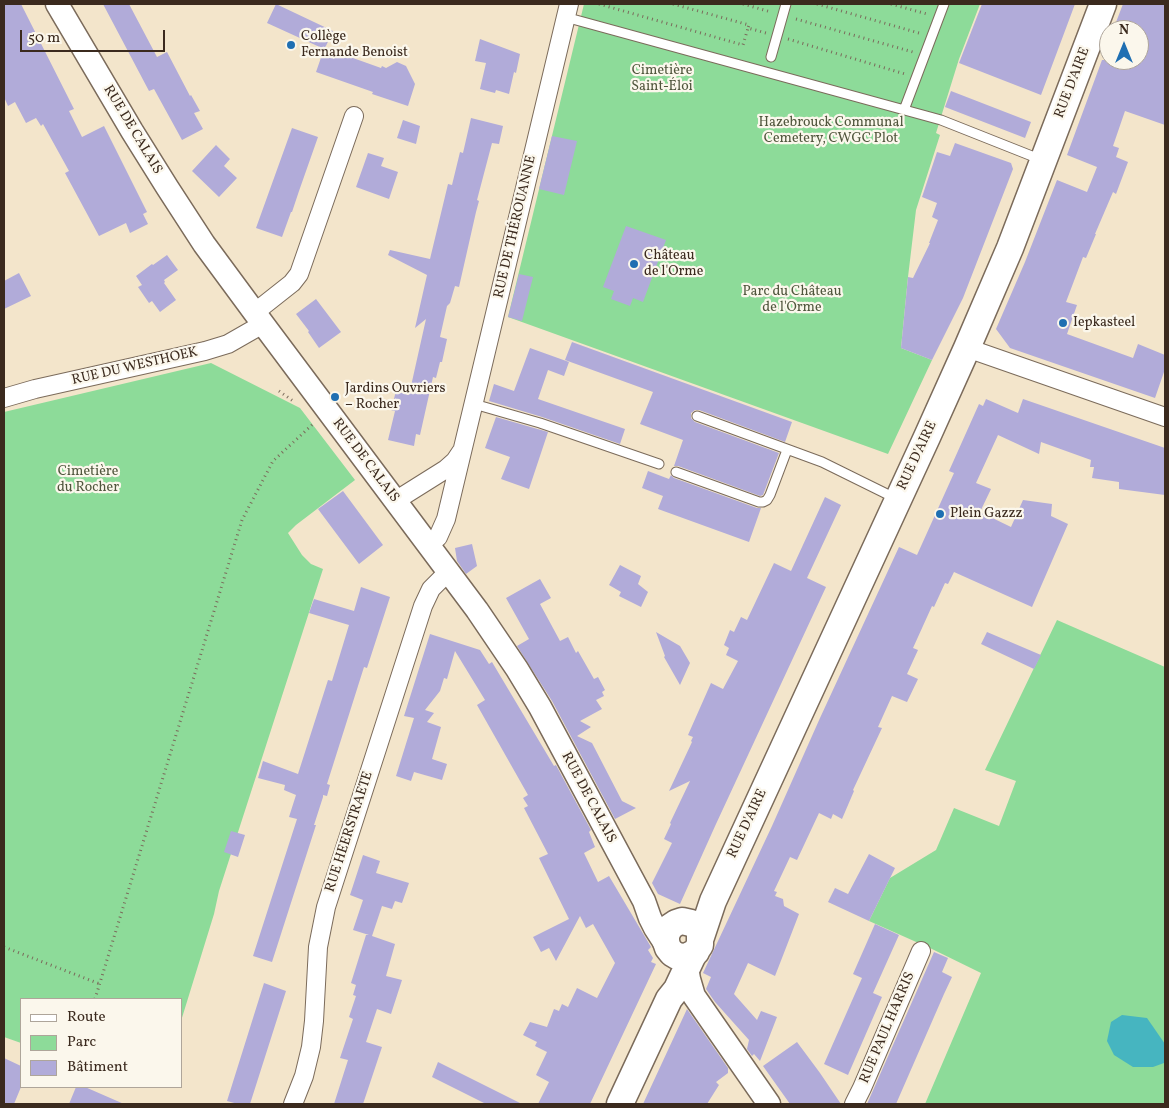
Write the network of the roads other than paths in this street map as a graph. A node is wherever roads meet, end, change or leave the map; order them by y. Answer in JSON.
{"nodes":[{"id":1,"x":57,"y":4,"type":"edge"},
{"id":2,"x":786,"y":4,"type":"edge"},
{"id":3,"x":944,"y":4,"type":"edge"},
{"id":4,"x":1103,"y":4,"type":"edge"},
{"id":5,"x":567,"y":10,"type":"edge"},
{"id":6,"x":771,"y":57,"type":"dead end"},
{"id":7,"x":904,"y":110,"type":"junction"},
{"id":8,"x":354,"y":116,"type":"dead end"},
{"id":9,"x":1044,"y":161,"type":"junction"},
{"id":10,"x":258,"y":318,"type":"junction"},
{"id":11,"x":967,"y":348,"type":"junction"},
{"id":12,"x":4,"y":398,"type":"edge"},
{"id":13,"x":474,"y":404,"type":"junction"},
{"id":14,"x":697,"y":416,"type":"dead end"},
{"id":15,"x":1165,"y":417,"type":"edge"},
{"id":16,"x":463,"y":450,"type":"junction"},
{"id":17,"x":787,"y":450,"type":"junction"},
{"id":18,"x":659,"y":464,"type":"dead end"},
{"id":19,"x":676,"y":472,"type":"dead end"},
{"id":20,"x":898,"y":500,"type":"junction"},
{"id":21,"x":394,"y":501,"type":"junction"},
{"id":22,"x":428,"y":546,"type":"junction"},
{"id":23,"x":448,"y":572,"type":"junction"},
{"id":24,"x":921,"y":951,"type":"dead end"},
{"id":25,"x":682,"y":960,"type":"junction"},
{"id":26,"x":293,"y":1104,"type":"edge"},
{"id":27,"x":620,"y":1104,"type":"edge"},
{"id":28,"x":769,"y":1104,"type":"edge"},
{"id":29,"x":854,"y":1104,"type":"edge"}],
"edges":[{"from":1,"to":10,"type":"street","name":"RUE DE CALAIS"},
{"from":2,"to":6,"type":"lane"},
{"from":3,"to":7,"type":"lane"},
{"from":4,"to":9,"type":"main road","name":"RUE D'AIRE"},
{"from":5,"to":7,"type":"lane"},
{"from":5,"to":13,"type":"street","name":"RUE DE THÉROUANNE"},
{"from":7,"to":9,"type":"lane"},
{"from":8,"to":10,"type":"street","name":"RUE DU WESTHOEK"},
{"from":9,"to":11,"type":"main road","name":"RUE D'AIRE"},
{"from":10,"to":12,"type":"street","name":"RUE DU WESTHOEK"},
{"from":10,"to":21,"type":"street","name":"RUE DE CALAIS"},
{"from":11,"to":15,"type":"street"},
{"from":11,"to":20,"type":"main road","name":"RUE D'AIRE"},
{"from":13,"to":16,"type":"street","name":"RUE DE THÉROUANNE"},
{"from":13,"to":18,"type":"lane"},
{"from":14,"to":17,"type":"lane"},
{"from":16,"to":21,"type":"street","name":"RUE DE THÉROUANNE"},
{"from":16,"to":22,"type":"street","name":"RUE DE THÉROUANNE"},
{"from":17,"to":19,"type":"lane"},
{"from":17,"to":20,"type":"lane"},
{"from":20,"to":25,"type":"main road","name":"RUE D'AIRE"},
{"from":21,"to":22,"type":"street","name":"RUE DE CALAIS"},
{"from":22,"to":23,"type":"street","name":"RUE DE CALAIS"},
{"from":23,"to":25,"type":"street","name":"RUE DE CALAIS"},
{"from":23,"to":26,"type":"street","name":"RUE HEERSTRAETE"},
{"from":24,"to":29,"type":"street","name":"RUE PAUL HARRIS"},
{"from":25,"to":27,"type":"main road","name":"RUE D'AIRE"},
{"from":25,"to":28,"type":"street"}]}
